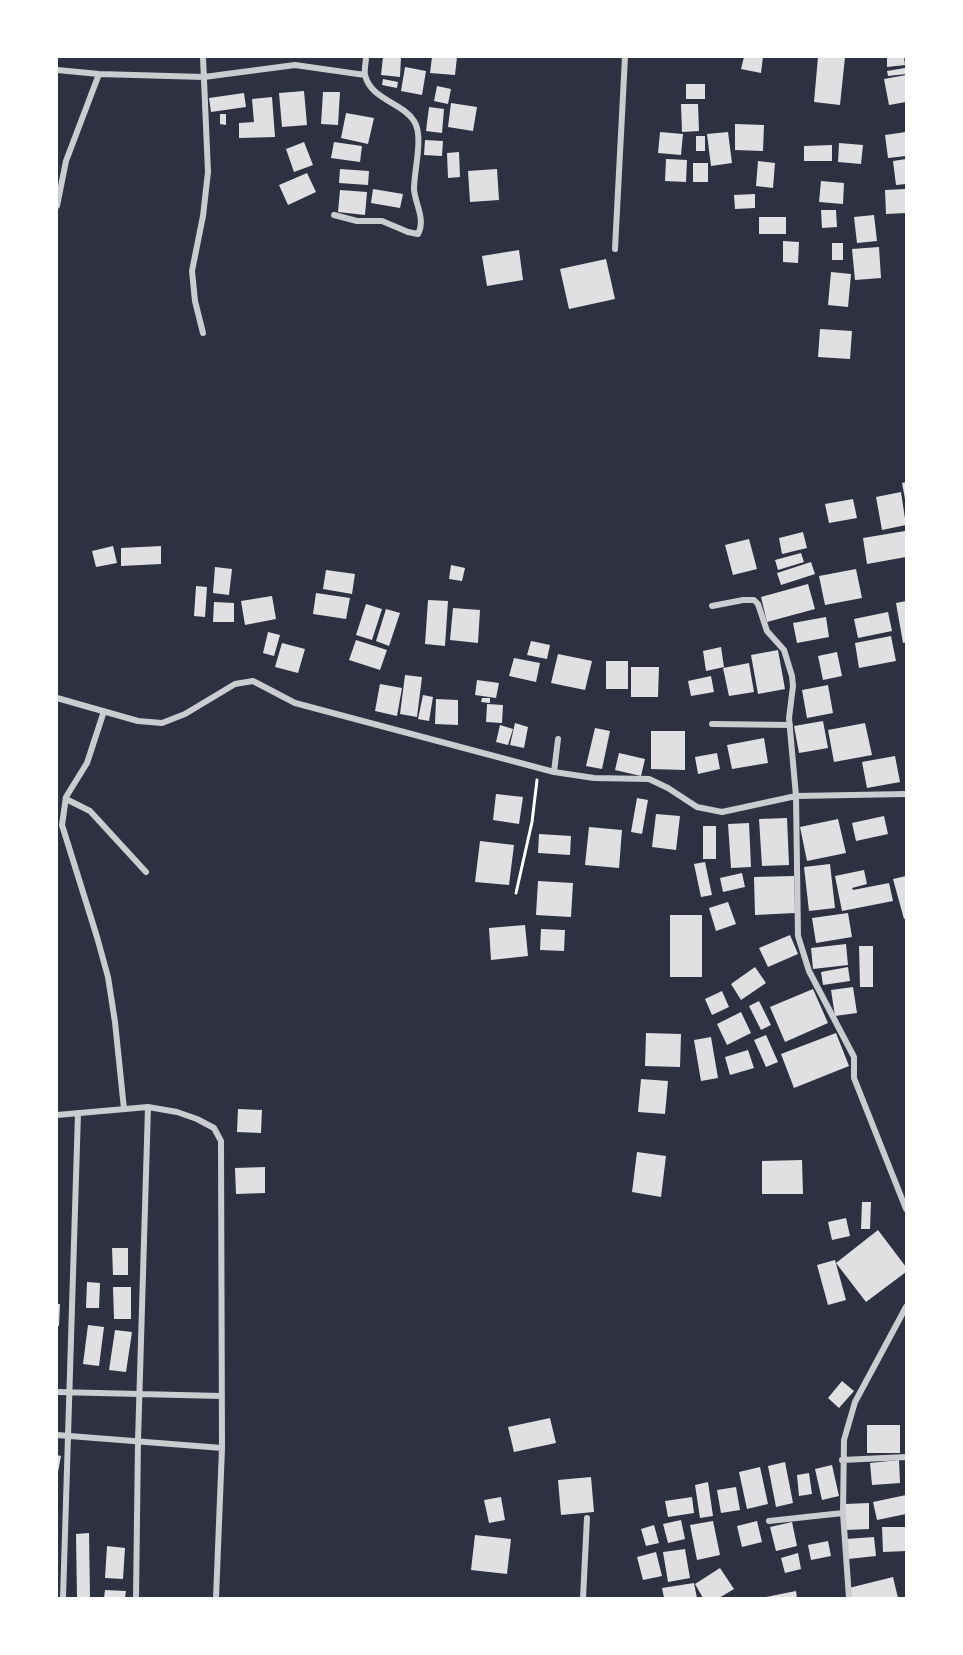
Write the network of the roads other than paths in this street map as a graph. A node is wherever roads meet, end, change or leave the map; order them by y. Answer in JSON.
{"nodes":[{"id":1,"x":203,"y":57,"type":"edge"},
{"id":2,"x":366,"y":57,"type":"edge"},
{"id":3,"x":625,"y":57,"type":"edge"},
{"id":4,"x":57,"y":70,"type":"edge"},
{"id":5,"x":99,"y":74,"type":"junction"},
{"id":6,"x":365,"y":75,"type":"junction"},
{"id":7,"x":204,"y":77,"type":"junction"},
{"id":8,"x":57,"y":206,"type":"edge"},
{"id":9,"x":334,"y":215,"type":"dead end"},
{"id":10,"x":615,"y":249,"type":"dead end"},
{"id":11,"x":203,"y":333,"type":"dead end"},
{"id":12,"x":712,"y":606,"type":"dead end"},
{"id":13,"x":57,"y":698,"type":"edge"},
{"id":14,"x":104,"y":711,"type":"junction"},
{"id":15,"x":712,"y":724,"type":"dead end"},
{"id":16,"x":790,"y":725,"type":"junction"},
{"id":17,"x":558,"y":739,"type":"dead end"},
{"id":18,"x":554,"y":772,"type":"junction"},
{"id":19,"x":906,"y":794,"type":"edge"},
{"id":20,"x":796,"y":796,"type":"junction"},
{"id":21,"x":66,"y":799,"type":"junction"},
{"id":22,"x":146,"y":872,"type":"dead end"},
{"id":23,"x":148,"y":1107,"type":"junction"},
{"id":24,"x":124,"y":1109,"type":"junction"},
{"id":25,"x":78,"y":1113,"type":"junction"},
{"id":26,"x":57,"y":1115,"type":"edge"},
{"id":27,"x":906,"y":1209,"type":"edge"},
{"id":28,"x":906,"y":1307,"type":"edge"},
{"id":29,"x":57,"y":1392,"type":"edge"},
{"id":30,"x":69,"y":1393,"type":"junction"},
{"id":31,"x":140,"y":1395,"type":"junction"},
{"id":32,"x":221,"y":1395,"type":"junction"},
{"id":33,"x":57,"y":1435,"type":"edge"},
{"id":34,"x":68,"y":1435,"type":"junction"},
{"id":35,"x":138,"y":1441,"type":"junction"},
{"id":36,"x":222,"y":1448,"type":"junction"},
{"id":37,"x":906,"y":1457,"type":"edge"},
{"id":38,"x":843,"y":1460,"type":"junction"},
{"id":39,"x":843,"y":1513,"type":"junction"},
{"id":40,"x":587,"y":1518,"type":"dead end"},
{"id":41,"x":770,"y":1521,"type":"dead end"},
{"id":42,"x":63,"y":1598,"type":"edge"},
{"id":43,"x":136,"y":1598,"type":"edge"},
{"id":44,"x":216,"y":1598,"type":"edge"},
{"id":45,"x":583,"y":1598,"type":"edge"},
{"id":46,"x":849,"y":1598,"type":"edge"}],
"edges":[{"from":1,"to":7,"type":"street"},
{"from":2,"to":6,"type":"street"},
{"from":3,"to":10,"type":"street"},
{"from":4,"to":5,"type":"street"},
{"from":5,"to":7,"type":"street"},
{"from":5,"to":8,"type":"street"},
{"from":6,"to":7,"type":"street"},
{"from":6,"to":9,"type":"street"},
{"from":7,"to":11,"type":"street"},
{"from":12,"to":16,"type":"street"},
{"from":13,"to":14,"type":"street"},
{"from":14,"to":18,"type":"street"},
{"from":14,"to":21,"type":"street"},
{"from":15,"to":16,"type":"street"},
{"from":16,"to":20,"type":"street"},
{"from":17,"to":18,"type":"street"},
{"from":18,"to":20,"type":"street"},
{"from":19,"to":20,"type":"street"},
{"from":20,"to":27,"type":"street"},
{"from":21,"to":22,"type":"street"},
{"from":21,"to":24,"type":"street"},
{"from":23,"to":24,"type":"street"},
{"from":23,"to":31,"type":"street"},
{"from":23,"to":32,"type":"street"},
{"from":24,"to":25,"type":"street"},
{"from":25,"to":26,"type":"street"},
{"from":25,"to":30,"type":"street"},
{"from":28,"to":38,"type":"street"},
{"from":29,"to":30,"type":"street"},
{"from":30,"to":31,"type":"street"},
{"from":30,"to":34,"type":"street"},
{"from":31,"to":32,"type":"street"},
{"from":31,"to":35,"type":"street"},
{"from":32,"to":36,"type":"street"},
{"from":33,"to":34,"type":"street"},
{"from":34,"to":35,"type":"street"},
{"from":34,"to":42,"type":"street"},
{"from":35,"to":36,"type":"street"},
{"from":35,"to":43,"type":"street"},
{"from":36,"to":44,"type":"street"},
{"from":37,"to":38,"type":"street"},
{"from":38,"to":39,"type":"street"},
{"from":39,"to":41,"type":"street"},
{"from":39,"to":46,"type":"street"},
{"from":40,"to":45,"type":"street"}]}
